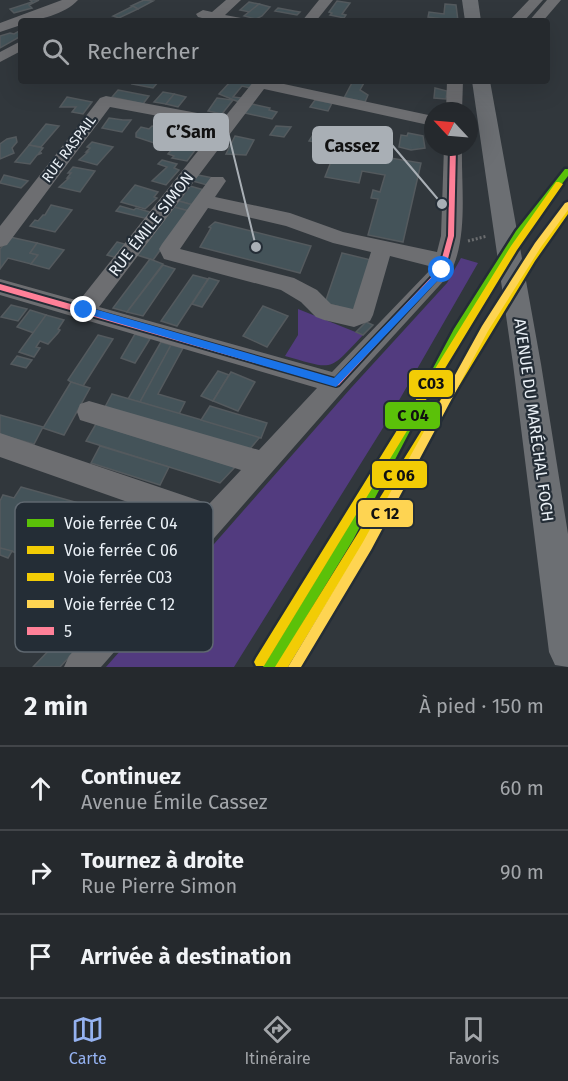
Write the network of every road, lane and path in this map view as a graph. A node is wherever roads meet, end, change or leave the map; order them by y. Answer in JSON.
{"nodes":[{"id":1,"x":234,"y":0,"type":"edge"},
{"id":2,"x":326,"y":0,"type":"edge"},
{"id":3,"x":470,"y":0,"type":"edge"},
{"id":4,"x":536,"y":0,"type":"edge"},
{"id":5,"x":554,"y":0,"type":"edge"},
{"id":6,"x":67,"y":9,"type":"edge"},
{"id":7,"x":30,"y":18,"type":"edge"},
{"id":8,"x":220,"y":18,"type":"edge"},
{"id":9,"x":311,"y":18,"type":"edge"},
{"id":10,"x":473,"y":18,"type":"edge"},
{"id":11,"x":519,"y":18,"type":"edge"},
{"id":12,"x":539,"y":18,"type":"edge"},
{"id":13,"x":18,"y":22,"type":"edge"},
{"id":14,"x":0,"y":28,"type":"edge"},
{"id":15,"x":18,"y":47,"type":"edge"},
{"id":16,"x":0,"y":58,"type":"edge"},
{"id":17,"x":260,"y":84,"type":"edge"},
{"id":18,"x":266,"y":84,"type":"edge"},
{"id":19,"x":455,"y":84,"type":"edge"},
{"id":20,"x":481,"y":84,"type":"edge"},
{"id":21,"x":454,"y":102,"type":"edge"},
{"id":22,"x":424,"y":119,"type":"edge"},
{"id":23,"x":229,"y":124,"type":"junction"},
{"id":24,"x":453,"y":156,"type":"edge"},
{"id":25,"x":217,"y":182,"type":"dead end"},
{"id":26,"x":203,"y":201,"type":"junction"},
{"id":27,"x":0,"y":240,"type":"edge"},
{"id":28,"x":383,"y":247,"type":"junction"},
{"id":29,"x":446,"y":261,"type":"junction"},
{"id":30,"x":0,"y":287,"type":"edge"},
{"id":31,"x":84,"y":310,"type":"junction"},
{"id":32,"x":336,"y":383,"type":"junction"},
{"id":33,"x":88,"y":414,"type":"dead end"},
{"id":34,"x":0,"y":446,"type":"edge"},
{"id":35,"x":262,"y":464,"type":"junction"},
{"id":36,"x":119,"y":486,"type":"junction"},
{"id":37,"x":111,"y":502,"type":"edge"},
{"id":38,"x":165,"y":502,"type":"edge"},
{"id":39,"x":214,"y":519,"type":"edge"},
{"id":40,"x":94,"y":652,"type":"edge"},
{"id":41,"x":568,"y":652,"type":"edge"},
{"id":42,"x":81,"y":667,"type":"edge"}],
"edges":[{"from":1,"to":8,"type":"street"},
{"from":2,"to":9,"type":"street"},
{"from":3,"to":10,"type":"main road"},
{"from":4,"to":11,"type":"street"},
{"from":5,"to":12,"type":"street"},
{"from":6,"to":7,"type":"street"},
{"from":13,"to":14,"type":"street"},
{"from":15,"to":16,"type":"street"},
{"from":17,"to":23,"type":"street","name":"RUE ÉMILE SIMON"},
{"from":18,"to":22,"type":"street"},
{"from":19,"to":21,"type":"street"},
{"from":20,"to":41,"type":"main road","name":"AVENUE DU MARÉCHAL FOCH"},
{"from":23,"to":27,"type":"street","name":"RUE RASPAIL"},
{"from":23,"to":31,"type":"street","name":"RUE ÉMILE SIMON"},
{"from":24,"to":29,"type":"street"},
{"from":25,"to":26,"type":"street"},
{"from":26,"to":28,"type":"street"},
{"from":26,"to":28,"type":"street"},
{"from":28,"to":29,"type":"street"},
{"from":29,"to":32,"type":"street"},
{"from":30,"to":31,"type":"street"},
{"from":31,"to":32,"type":"street"},
{"from":32,"to":35,"type":"street"},
{"from":33,"to":35,"type":"street"},
{"from":34,"to":36,"type":"street"},
{"from":35,"to":39,"type":"street"},
{"from":36,"to":37,"type":"path"},
{"from":36,"to":38,"type":"street"},
{"from":40,"to":42,"type":"street"}]}
